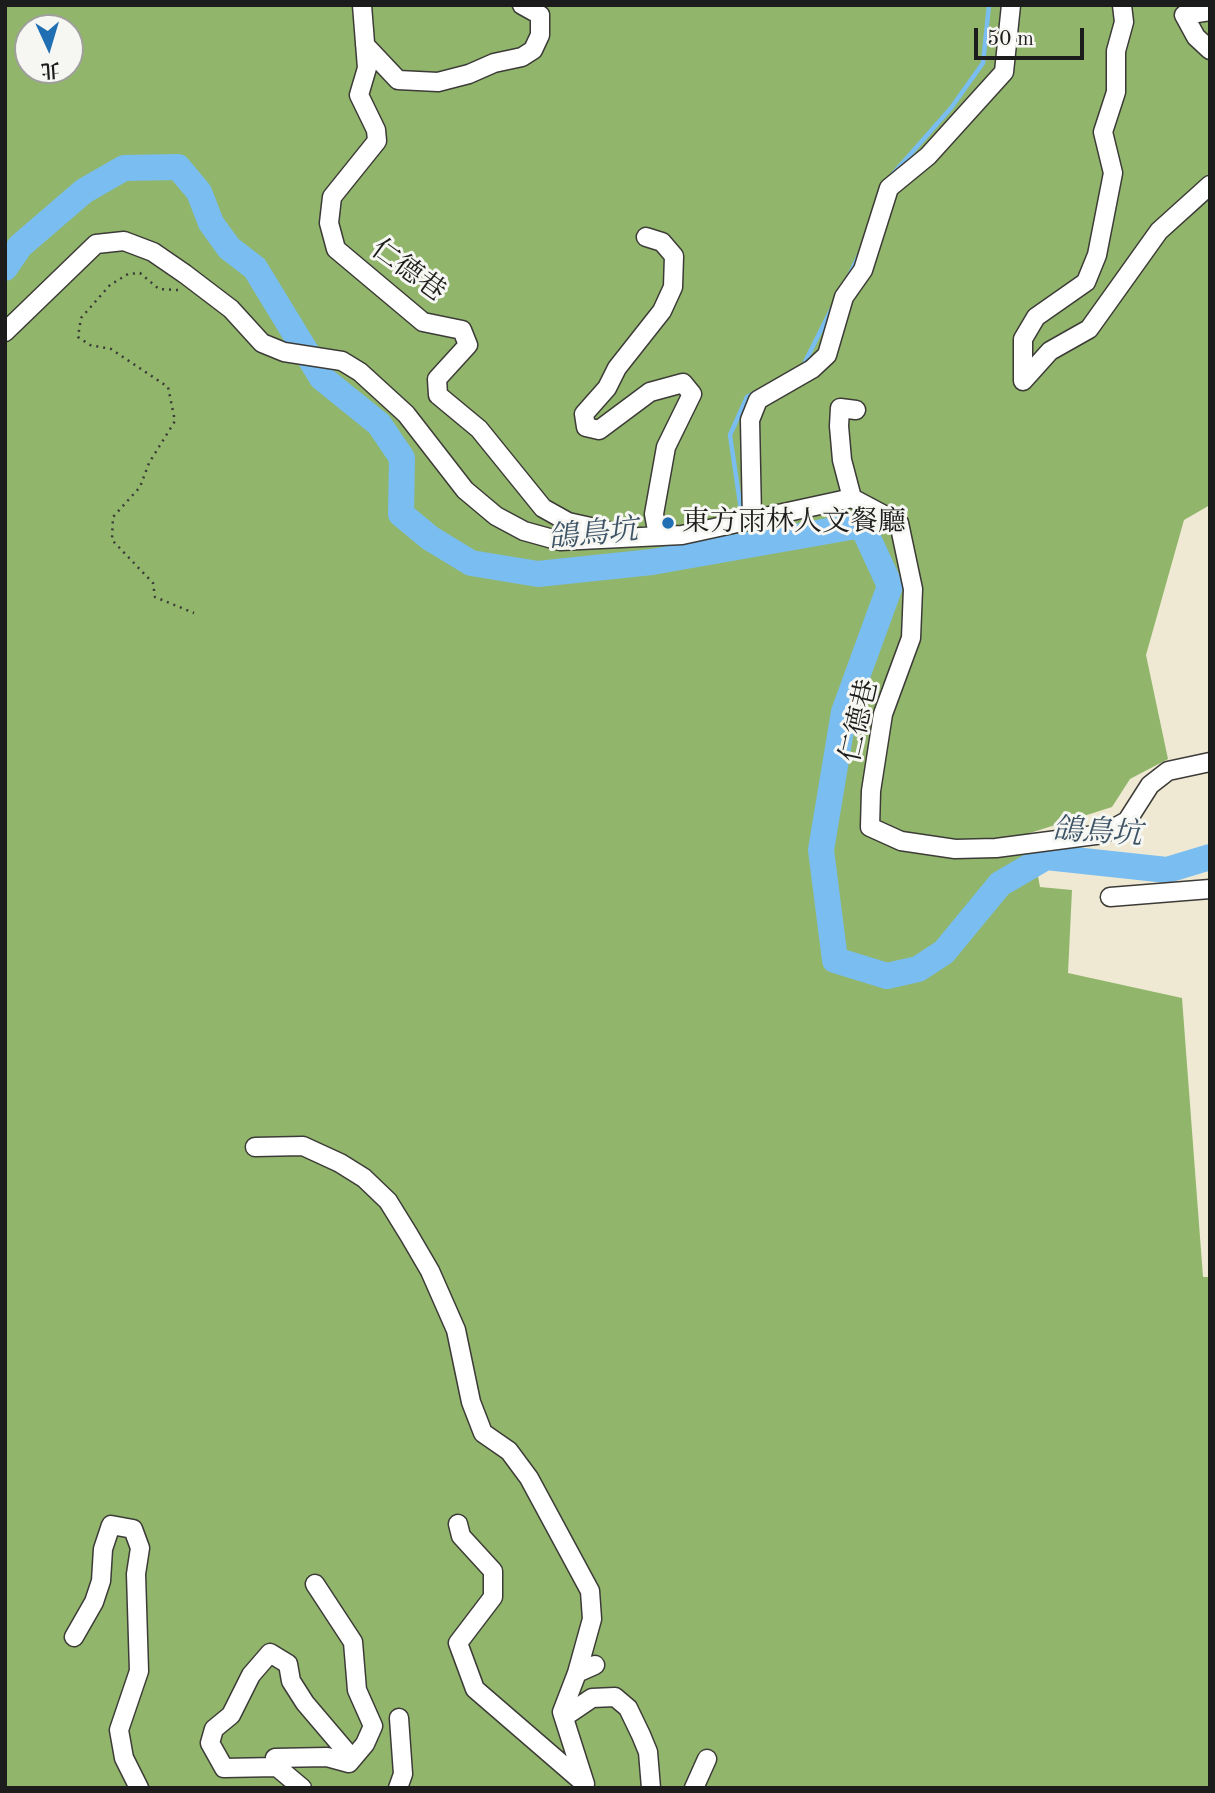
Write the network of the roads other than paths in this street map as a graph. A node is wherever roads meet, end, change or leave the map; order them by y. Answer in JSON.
{"nodes":[{"id":1,"x":362,"y":5,"type":"edge"},
{"id":2,"x":522,"y":5,"type":"edge"},
{"id":3,"x":1011,"y":5,"type":"edge"},
{"id":4,"x":1122,"y":5,"type":"edge"},
{"id":5,"x":1210,"y":12,"type":"edge"},
{"id":6,"x":365,"y":45,"type":"junction"},
{"id":7,"x":1210,"y":50,"type":"edge"},
{"id":8,"x":1210,"y":186,"type":"edge"},
{"id":9,"x":646,"y":237,"type":"dead end"},
{"id":10,"x":5,"y":332,"type":"edge"},
{"id":11,"x":856,"y":410,"type":"dead end"},
{"id":12,"x":852,"y":498,"type":"junction"},
{"id":13,"x":752,"y":518,"type":"junction"},
{"id":14,"x":651,"y":537,"type":"junction"},
{"id":15,"x":1210,"y":762,"type":"edge"},
{"id":16,"x":1210,"y":889,"type":"edge"},
{"id":17,"x":1110,"y":897,"type":"dead end"},
{"id":18,"x":255,"y":1147,"type":"dead end"},
{"id":19,"x":458,"y":1524,"type":"dead end"},
{"id":20,"x":315,"y":1584,"type":"dead end"},
{"id":21,"x":74,"y":1637,"type":"dead end"},
{"id":22,"x":595,"y":1665,"type":"dead end"},
{"id":23,"x":577,"y":1673,"type":"junction"},
{"id":24,"x":564,"y":1717,"type":"junction"},
{"id":25,"x":399,"y":1718,"type":"dead end"},
{"id":26,"x":707,"y":1759,"type":"dead end"},
{"id":27,"x":349,"y":1763,"type":"junction"},
{"id":28,"x":277,"y":1767,"type":"junction"},
{"id":29,"x":585,"y":1786,"type":"edge"},
{"id":30,"x":139,"y":1788,"type":"edge"},
{"id":31,"x":302,"y":1788,"type":"edge"},
{"id":32,"x":398,"y":1788,"type":"edge"},
{"id":33,"x":651,"y":1788,"type":"edge"},
{"id":34,"x":694,"y":1788,"type":"edge"}],
"edges":[{"from":1,"to":6,"type":"street","name":"仁德巷"},
{"from":2,"to":6,"type":"street"},
{"from":3,"to":13,"type":"street"},
{"from":4,"to":8,"type":"street"},
{"from":5,"to":7,"type":"street"},
{"from":6,"to":14,"type":"street","name":"仁德巷"},
{"from":9,"to":14,"type":"street"},
{"from":10,"to":14,"type":"street","name":"仁德巷"},
{"from":11,"to":12,"type":"street"},
{"from":12,"to":13,"type":"street","name":"仁德巷"},
{"from":12,"to":15,"type":"street","name":"仁德巷"},
{"from":13,"to":14,"type":"street","name":"仁德巷"},
{"from":16,"to":17,"type":"street"},
{"from":18,"to":23,"type":"street"},
{"from":19,"to":29,"type":"street"},
{"from":20,"to":27,"type":"street"},
{"from":21,"to":30,"type":"street"},
{"from":22,"to":23,"type":"street"},
{"from":23,"to":24,"type":"street"},
{"from":24,"to":29,"type":"street"},
{"from":24,"to":33,"type":"street"},
{"from":25,"to":32,"type":"street"},
{"from":26,"to":34,"type":"street"},
{"from":27,"to":28,"type":"street"},
{"from":27,"to":28,"type":"street"},
{"from":28,"to":31,"type":"street"}]}
